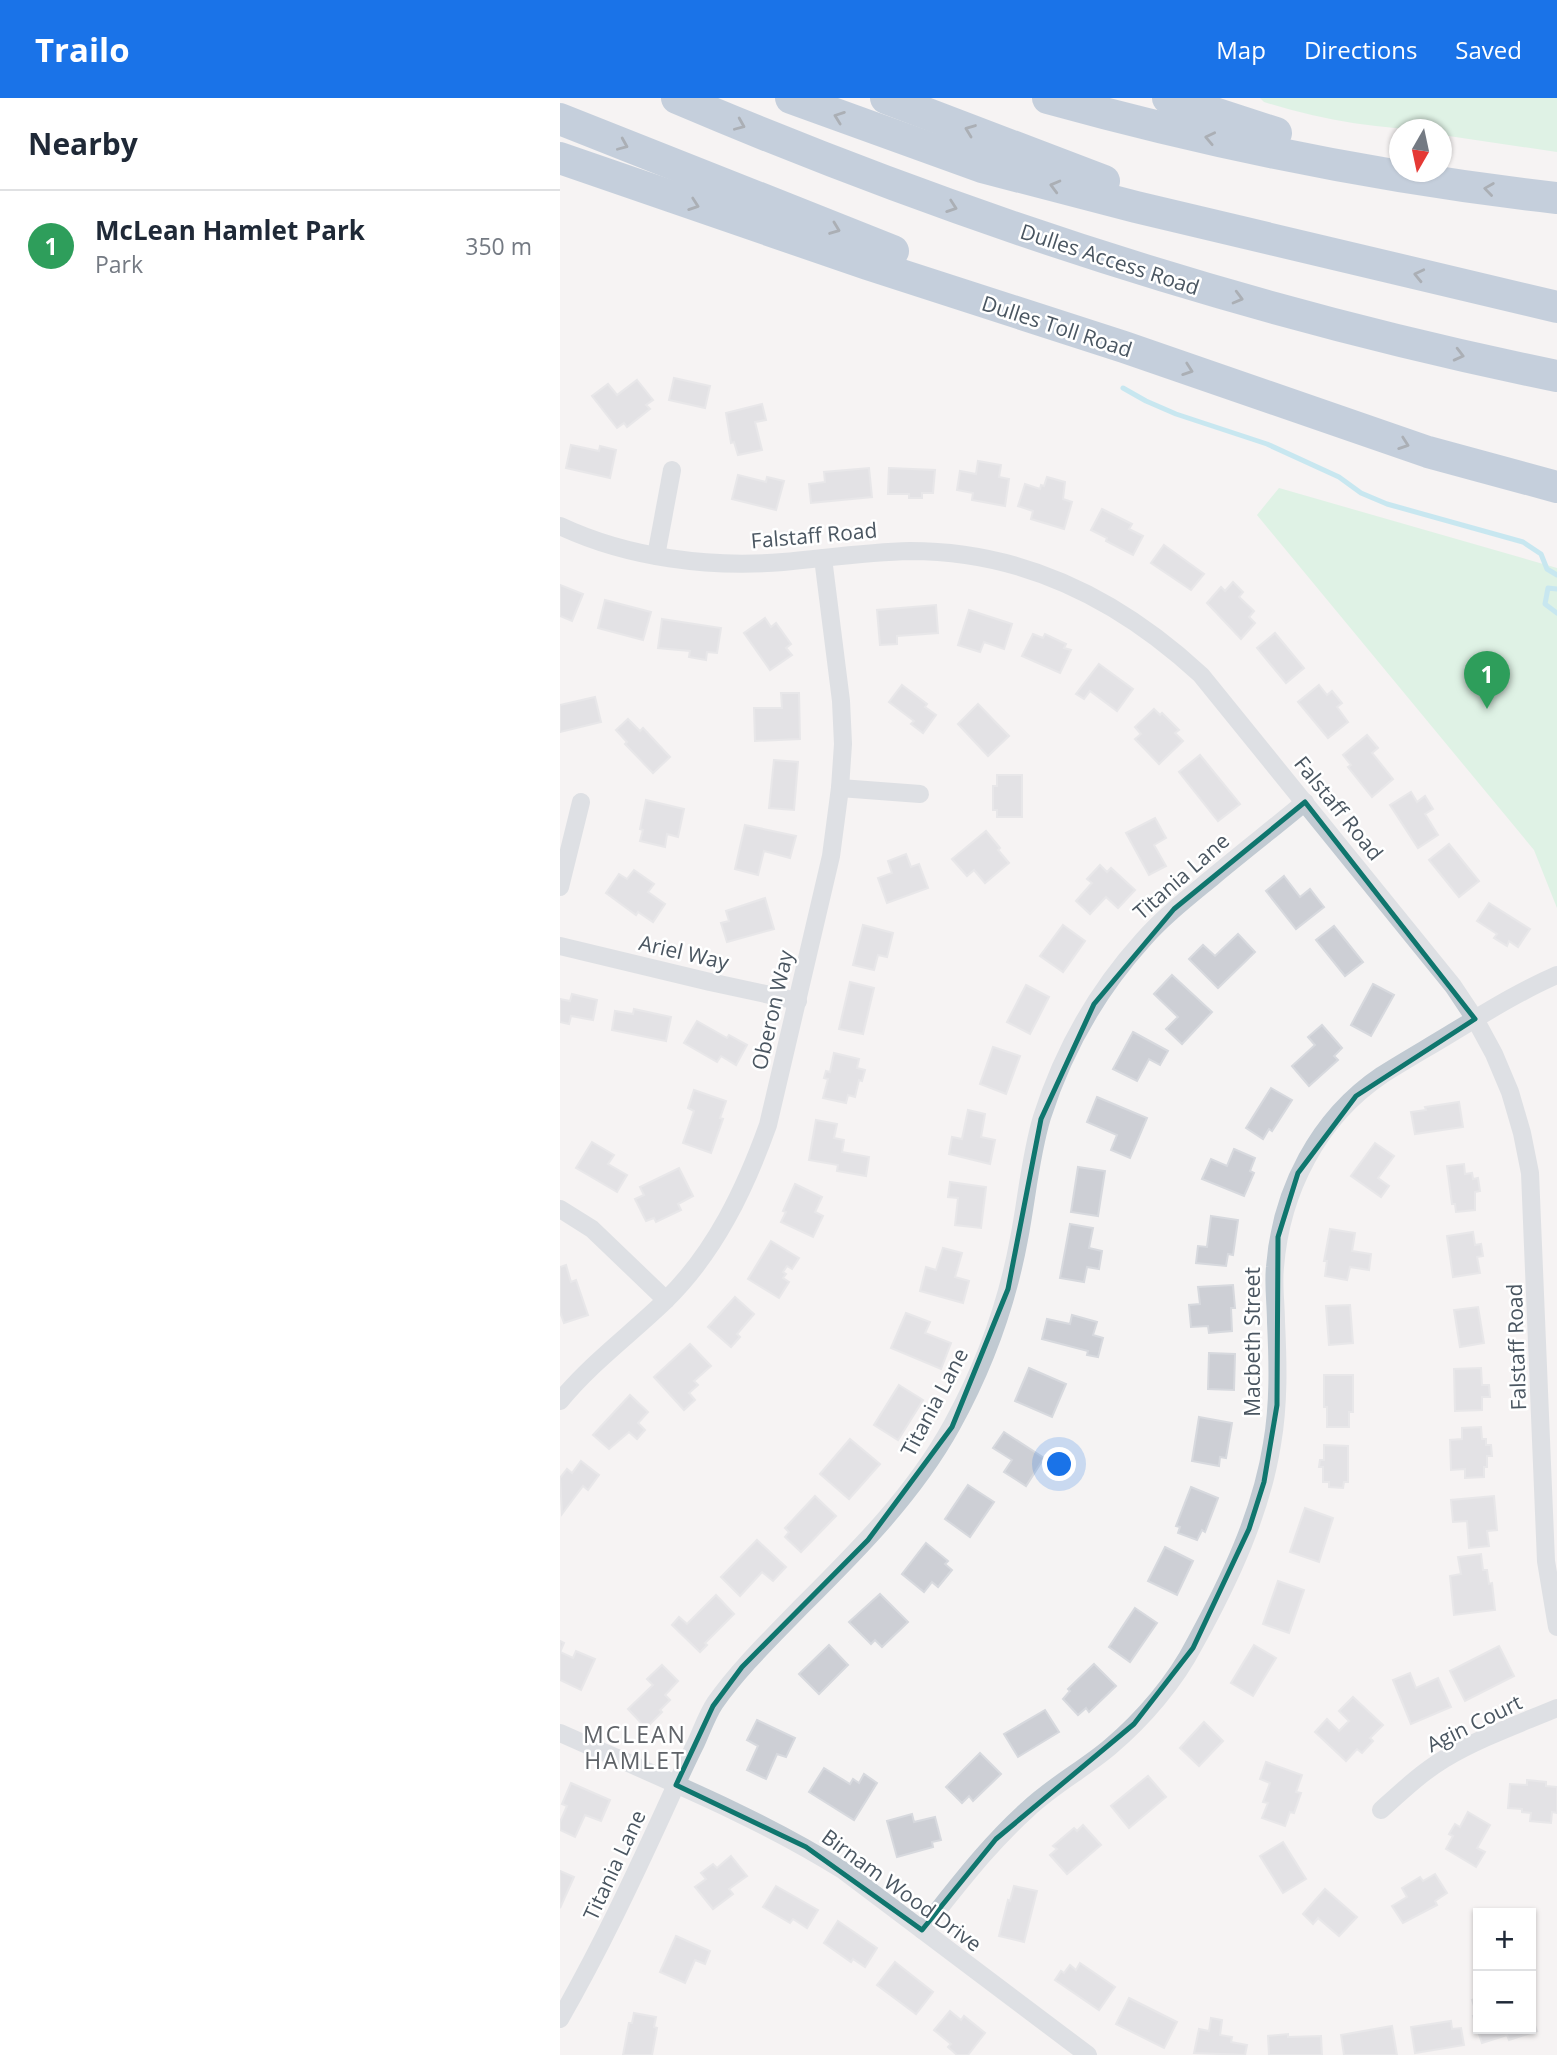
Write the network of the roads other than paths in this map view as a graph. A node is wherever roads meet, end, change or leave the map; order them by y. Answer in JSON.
{"nodes":[{"id":1,"x":677,"y":98,"type":"edge"},
{"id":2,"x":791,"y":98,"type":"edge"},
{"id":3,"x":886,"y":98,"type":"edge"},
{"id":4,"x":1048,"y":98,"type":"edge"},
{"id":5,"x":1168,"y":98,"type":"edge"},
{"id":6,"x":560,"y":119,"type":"edge"},
{"id":7,"x":560,"y":158,"type":"edge"},
{"id":8,"x":1389,"y":169,"type":"edge"},
{"id":9,"x":1389,"y":173,"type":"edge"},
{"id":10,"x":1442,"y":182,"type":"edge"},
{"id":11,"x":1557,"y":198,"type":"edge"},
{"id":12,"x":1264,"y":236,"type":"junction"},
{"id":13,"x":1557,"y":307,"type":"edge"},
{"id":14,"x":1124,"y":348,"type":"junction"},
{"id":15,"x":1557,"y":376,"type":"edge"},
{"id":16,"x":672,"y":470,"type":"dead end"},
{"id":17,"x":1557,"y":488,"type":"edge"},
{"id":18,"x":560,"y":526,"type":"edge"},
{"id":19,"x":656,"y":556,"type":"junction"},
{"id":20,"x":823,"y":558,"type":"junction"},
{"id":21,"x":840,"y":788,"type":"junction"},
{"id":22,"x":920,"y":794,"type":"dead end"},
{"id":23,"x":581,"y":802,"type":"dead end"},
{"id":24,"x":1305,"y":802,"type":"junction"},
{"id":25,"x":560,"y":887,"type":"edge"},
{"id":26,"x":560,"y":946,"type":"edge"},
{"id":27,"x":1557,"y":975,"type":"edge"},
{"id":28,"x":798,"y":1001,"type":"junction"},
{"id":29,"x":1475,"y":1019,"type":"junction"},
{"id":30,"x":560,"y":1209,"type":"edge"},
{"id":31,"x":666,"y":1300,"type":"junction"},
{"id":32,"x":560,"y":1401,"type":"edge"},
{"id":33,"x":1557,"y":1627,"type":"edge"},
{"id":34,"x":1557,"y":1708,"type":"edge"},
{"id":35,"x":560,"y":1732,"type":"edge"},
{"id":36,"x":676,"y":1785,"type":"junction"},
{"id":37,"x":1381,"y":1810,"type":"dead end"},
{"id":38,"x":922,"y":1930,"type":"junction"},
{"id":39,"x":560,"y":2019,"type":"edge"},
{"id":40,"x":1088,"y":2055,"type":"edge"}],
"edges":[{"from":1,"to":15,"type":"highway","name":"Dulles Access Road","one_way":true},
{"from":12,"to":2,"type":"highway","one_way":true},
{"from":12,"to":3,"type":"highway","one_way":true},
{"from":9,"to":4,"type":"highway","one_way":true},
{"from":5,"to":8,"type":"highway"},
{"from":6,"to":14,"type":"highway","one_way":true},
{"from":7,"to":14,"type":"highway","name":"Dulles Toll Road","one_way":true},
{"from":11,"to":10,"type":"highway","one_way":true},
{"from":13,"to":12,"type":"highway","one_way":true},
{"from":14,"to":17,"type":"highway","name":"Dulles Toll Road","one_way":true},
{"from":16,"to":19,"type":"street"},
{"from":18,"to":19,"type":"street","name":"Falstaff Road"},
{"from":19,"to":20,"type":"street","name":"Falstaff Road"},
{"from":20,"to":21,"type":"street","name":"Oberon Way"},
{"from":20,"to":24,"type":"street","name":"Falstaff Road"},
{"from":21,"to":22,"type":"street"},
{"from":21,"to":28,"type":"street","name":"Oberon Way"},
{"from":23,"to":25,"type":"street"},
{"from":24,"to":29,"type":"street","name":"Falstaff Road"},
{"from":24,"to":36,"type":"street","name":"Titania Lane"},
{"from":26,"to":28,"type":"street","name":"Ariel Way"},
{"from":27,"to":29,"type":"street","name":"Macbeth Street"},
{"from":28,"to":31,"type":"street","name":"Oberon Way"},
{"from":29,"to":33,"type":"street","name":"Falstaff Road"},
{"from":29,"to":38,"type":"street","name":"Macbeth Street"},
{"from":30,"to":31,"type":"street"},
{"from":31,"to":32,"type":"street","name":"Oberon Way"},
{"from":34,"to":37,"type":"street","name":"Agin Court"},
{"from":35,"to":36,"type":"street","name":"Birnam Wood Drive"},
{"from":36,"to":38,"type":"street","name":"Birnam Wood Drive"},
{"from":36,"to":39,"type":"street","name":"Titania Lane"},
{"from":38,"to":40,"type":"street","name":"Birnam Wood Drive"}]}
